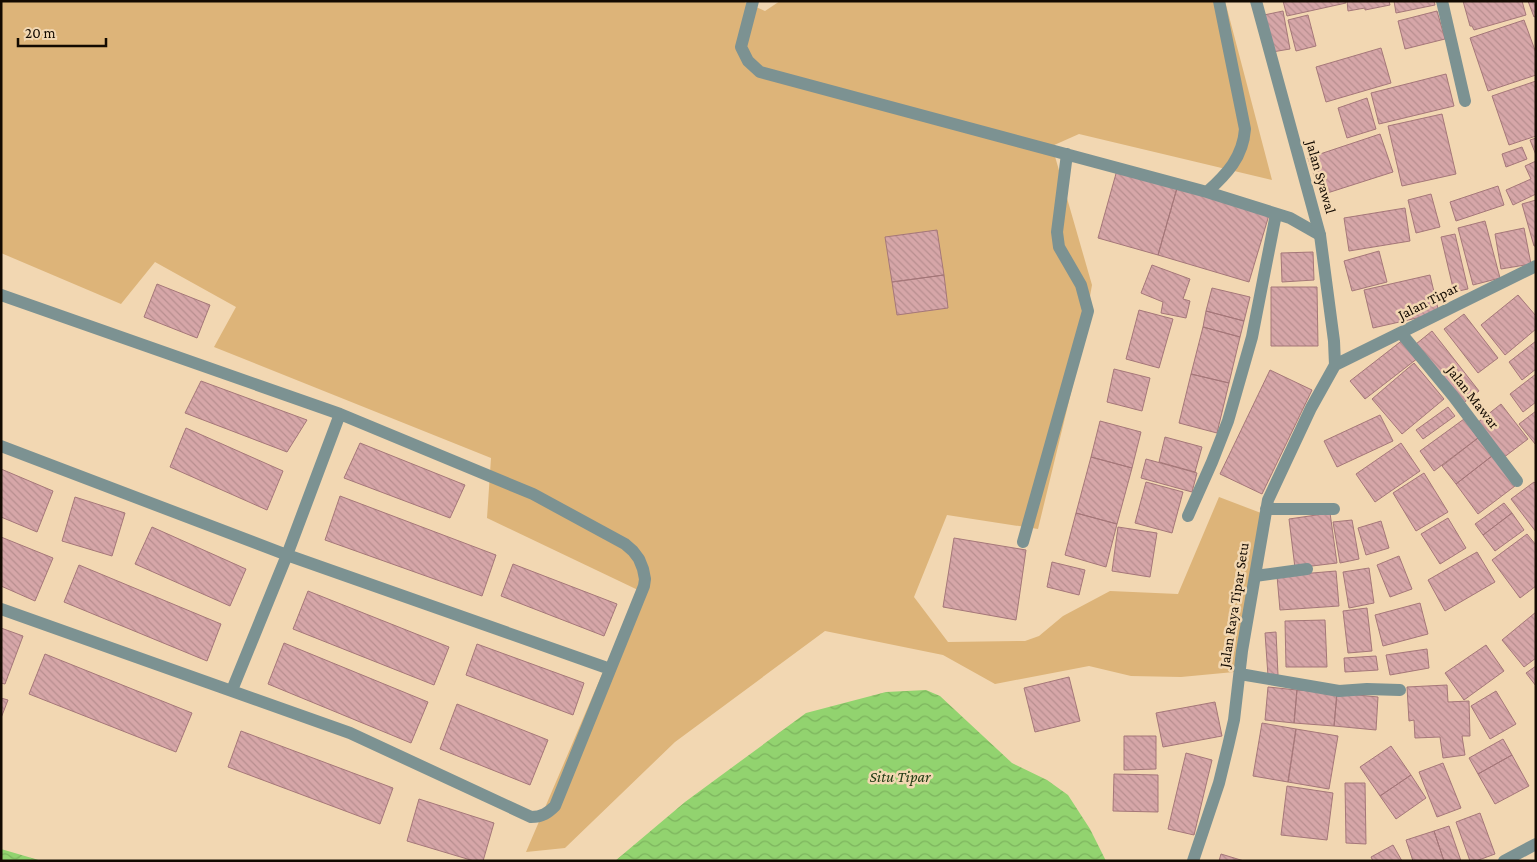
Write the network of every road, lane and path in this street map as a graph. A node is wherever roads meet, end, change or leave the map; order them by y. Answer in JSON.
{"nodes":[{"id":1,"x":753,"y":1,"type":"edge"},
{"id":2,"x":1219,"y":1,"type":"edge"},
{"id":3,"x":1256,"y":1,"type":"edge"},
{"id":4,"x":1442,"y":1,"type":"edge"},
{"id":5,"x":1465,"y":101,"type":"dead end"},
{"id":6,"x":1067,"y":154,"type":"junction"},
{"id":7,"x":1207,"y":192,"type":"junction"},
{"id":8,"x":1276,"y":214,"type":"junction"},
{"id":9,"x":1320,"y":235,"type":"junction"},
{"id":10,"x":1536,"y":266,"type":"edge"},
{"id":11,"x":1,"y":295,"type":"edge"},
{"id":12,"x":1401,"y":333,"type":"junction"},
{"id":13,"x":1335,"y":365,"type":"junction"},
{"id":14,"x":340,"y":414,"type":"junction"},
{"id":15,"x":1,"y":446,"type":"edge"},
{"id":16,"x":1517,"y":481,"type":"dead end"},
{"id":17,"x":1266,"y":509,"type":"junction"},
{"id":18,"x":1334,"y":510,"type":"dead end"},
{"id":19,"x":1188,"y":516,"type":"dead end"},
{"id":20,"x":1023,"y":542,"type":"dead end"},
{"id":21,"x":287,"y":554,"type":"junction"},
{"id":22,"x":1307,"y":570,"type":"dead end"},
{"id":23,"x":1255,"y":576,"type":"junction"},
{"id":24,"x":1,"y":609,"type":"edge"},
{"id":25,"x":610,"y":669,"type":"junction"},
{"id":26,"x":1240,"y":674,"type":"junction"},
{"id":27,"x":232,"y":690,"type":"junction"},
{"id":28,"x":1400,"y":690,"type":"dead end"},
{"id":29,"x":1536,"y":844,"type":"edge"},
{"id":30,"x":1193,"y":861,"type":"edge"},
{"id":31,"x":1504,"y":861,"type":"edge"}],
"edges":[{"from":1,"to":6,"type":"street"},
{"from":2,"to":7,"type":"street"},
{"from":3,"to":9,"type":"street","name":"Jalan Syawal"},
{"from":4,"to":5,"type":"street"},
{"from":6,"to":7,"type":"street"},
{"from":6,"to":20,"type":"street"},
{"from":7,"to":8,"type":"street"},
{"from":8,"to":9,"type":"street"},
{"from":8,"to":19,"type":"street"},
{"from":9,"to":13,"type":"street","name":"Jalan Syawal"},
{"from":10,"to":12,"type":"street","name":"Jalan Tipar"},
{"from":11,"to":14,"type":"street"},
{"from":12,"to":13,"type":"street","name":"Jalan Tipar"},
{"from":12,"to":16,"type":"street","name":"Jalan Mawar"},
{"from":13,"to":17,"type":"street","name":"Jalan Raya Tipar Setu"},
{"from":14,"to":21,"type":"street"},
{"from":14,"to":25,"type":"street"},
{"from":15,"to":21,"type":"street"},
{"from":17,"to":18,"type":"street"},
{"from":17,"to":23,"type":"street","name":"Jalan Raya Tipar Setu"},
{"from":21,"to":25,"type":"street"},
{"from":21,"to":27,"type":"street"},
{"from":22,"to":23,"type":"street"},
{"from":23,"to":26,"type":"street","name":"Jalan Raya Tipar Setu"},
{"from":24,"to":27,"type":"street"},
{"from":25,"to":27,"type":"street"},
{"from":26,"to":28,"type":"street"},
{"from":26,"to":30,"type":"street","name":"Jalan Raya Tipar Setu"},
{"from":29,"to":31,"type":"street"}]}
